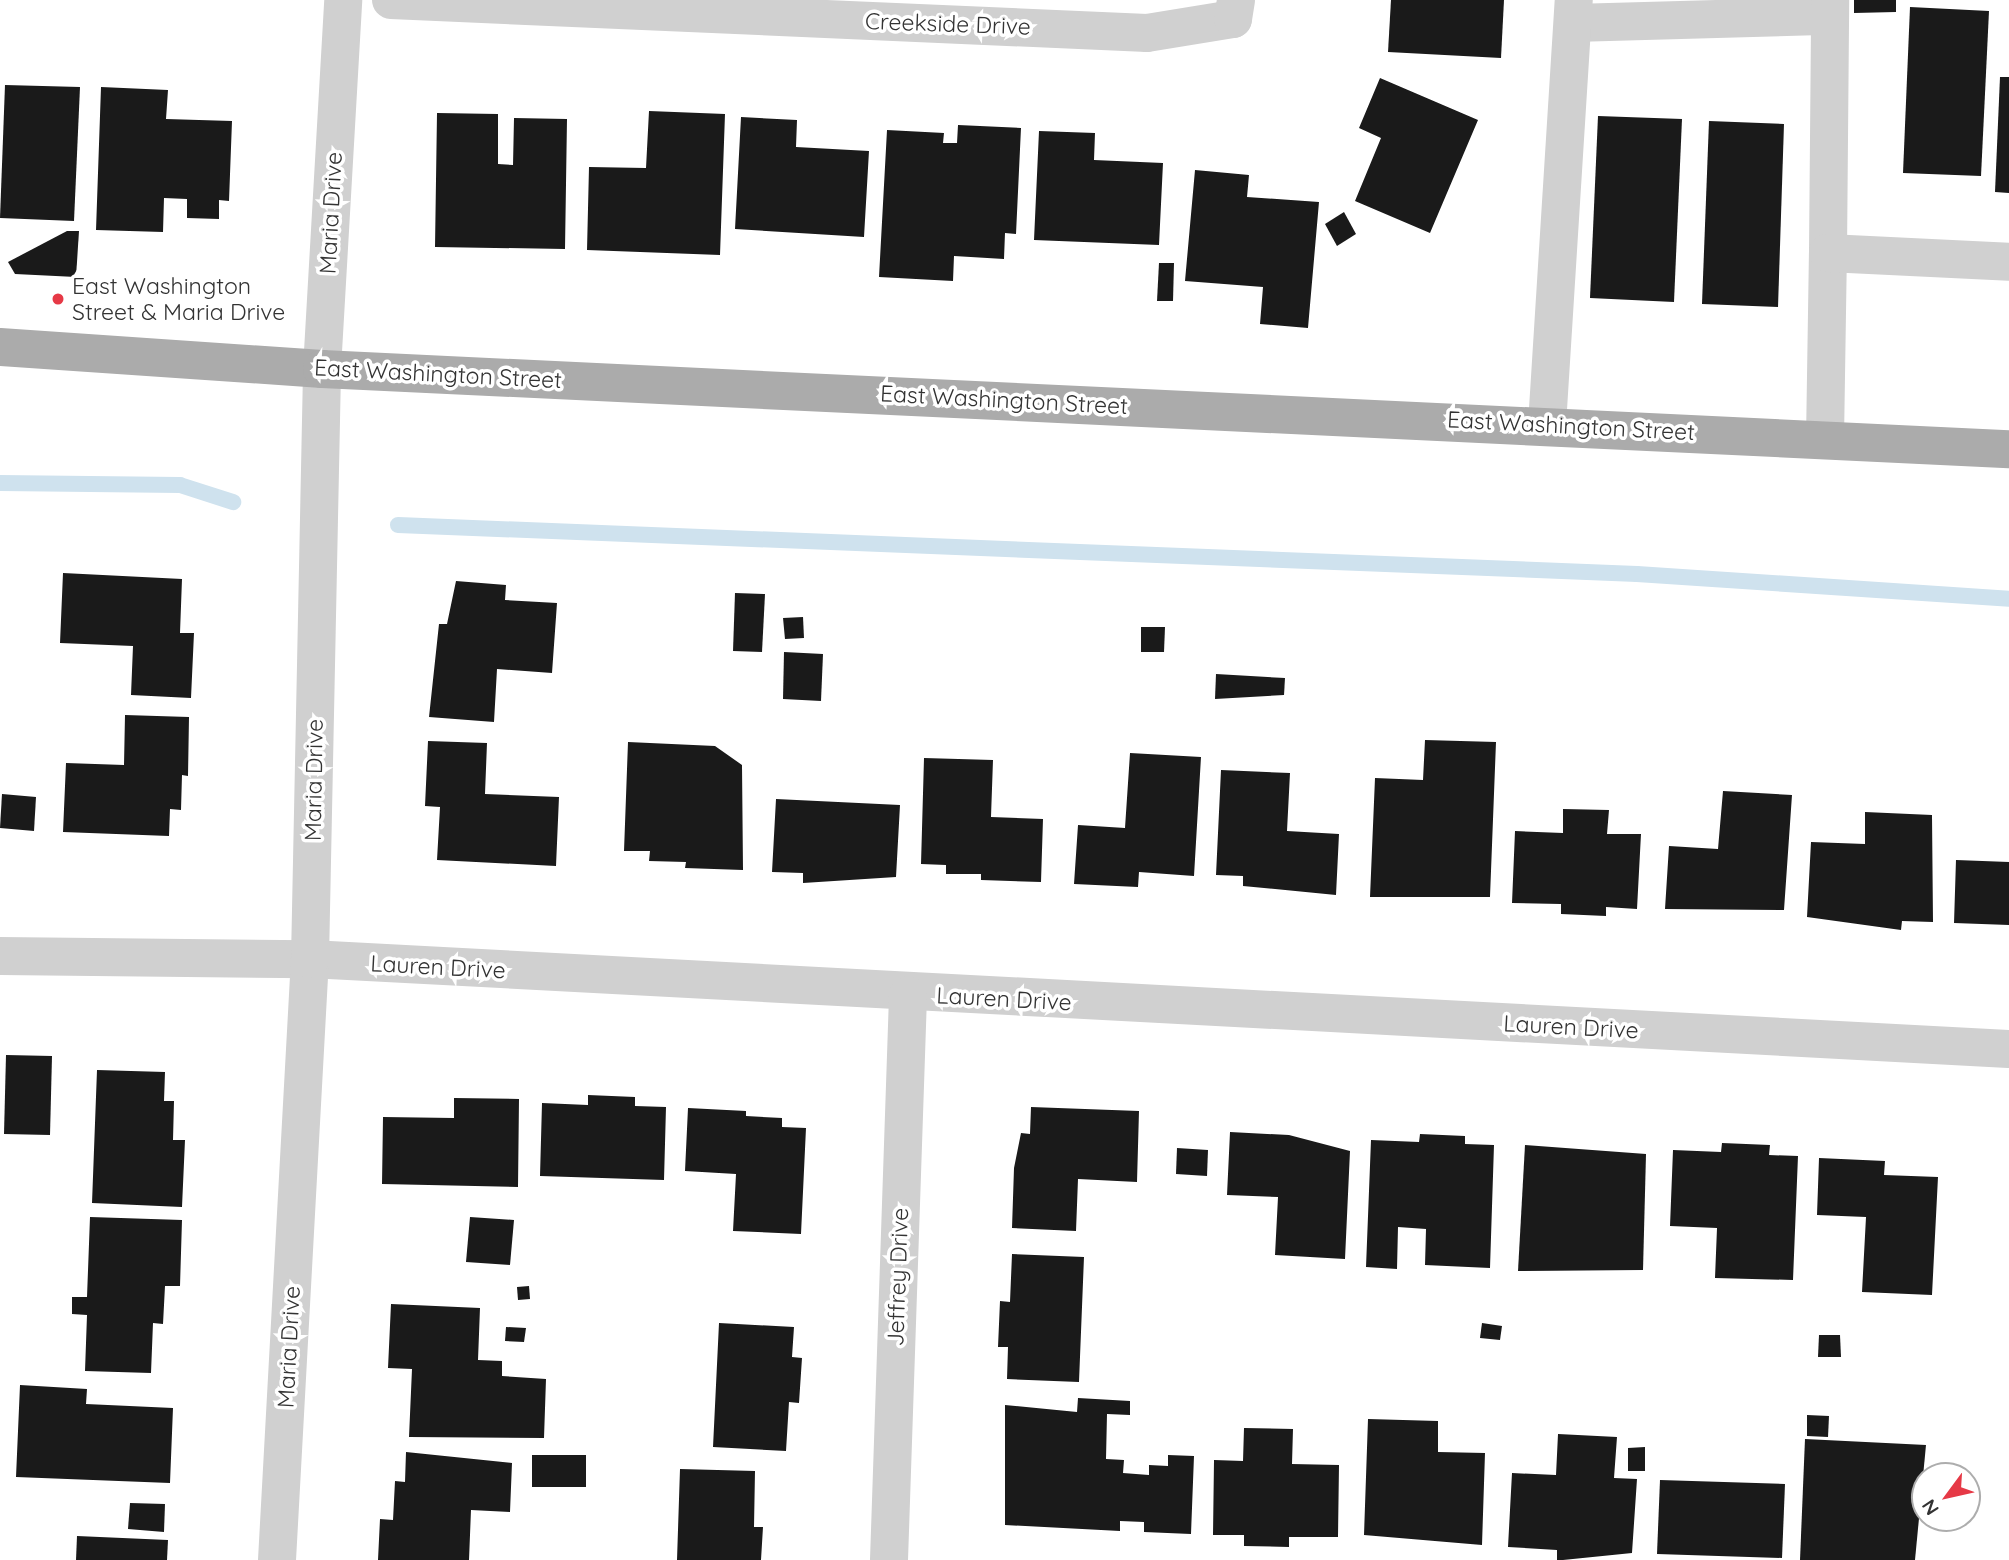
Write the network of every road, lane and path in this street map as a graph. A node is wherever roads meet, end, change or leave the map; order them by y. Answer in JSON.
{"nodes":[{"id":1,"x":343,"y":0,"type":"edge"},
{"id":2,"x":391,"y":0,"type":"edge"},
{"id":3,"x":1237,"y":0,"type":"edge"},
{"id":4,"x":1830,"y":8,"type":"edge"},
{"id":5,"x":1573,"y":11,"type":"edge"},
{"id":6,"x":1828,"y":253,"type":"junction"},
{"id":7,"x":2009,"y":262,"type":"edge"},
{"id":8,"x":0,"y":347,"type":"edge"},
{"id":9,"x":321,"y":369,"type":"junction"},
{"id":10,"x":1548,"y":425,"type":"junction"},
{"id":11,"x":1825,"y":440,"type":"junction"},
{"id":12,"x":2009,"y":449,"type":"edge"},
{"id":13,"x":0,"y":956,"type":"edge"},
{"id":14,"x":310,"y":959,"type":"junction"},
{"id":15,"x":908,"y":995,"type":"junction"},
{"id":16,"x":2009,"y":1049,"type":"edge"},
{"id":17,"x":277,"y":1560,"type":"edge"},
{"id":18,"x":889,"y":1560,"type":"edge"}],
"edges":[{"from":1,"to":9,"type":"street","name":"Maria Drive"},
{"from":2,"to":3,"type":"street","name":"Creekside Drive"},
{"from":4,"to":5,"type":"street"},
{"from":4,"to":6,"type":"street"},
{"from":5,"to":10,"type":"street"},
{"from":6,"to":7,"type":"street"},
{"from":6,"to":11,"type":"street"},
{"from":8,"to":9,"type":"main road","name":"East Washington Street"},
{"from":9,"to":10,"type":"main road","name":"East Washington Street"},
{"from":9,"to":14,"type":"street","name":"Maria Drive"},
{"from":10,"to":11,"type":"main road","name":"East Washington Street"},
{"from":11,"to":12,"type":"main road","name":"East Washington Street"},
{"from":13,"to":14,"type":"street","name":"Lauren Drive"},
{"from":14,"to":15,"type":"street","name":"Lauren Drive"},
{"from":14,"to":17,"type":"street","name":"Maria Drive"},
{"from":15,"to":16,"type":"street","name":"Lauren Drive"},
{"from":15,"to":18,"type":"street","name":"Jeffrey Drive"}]}
